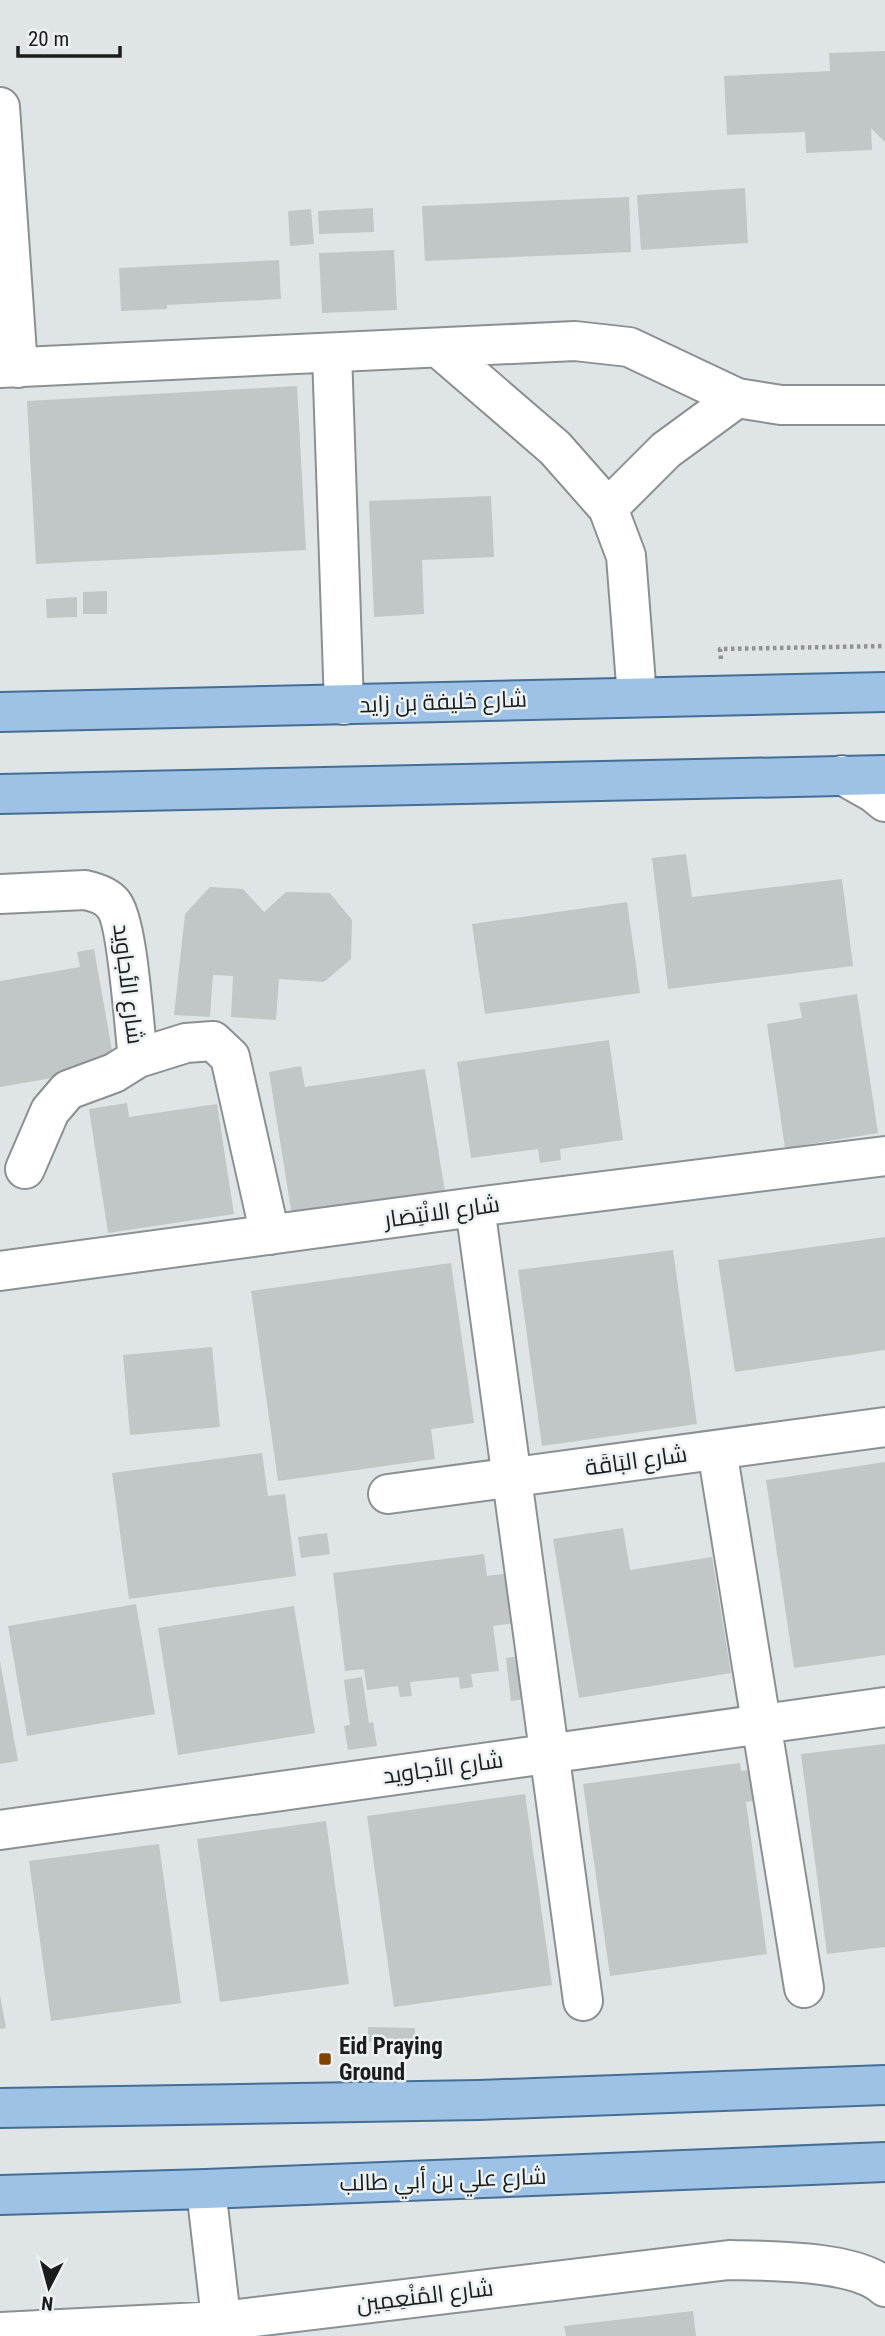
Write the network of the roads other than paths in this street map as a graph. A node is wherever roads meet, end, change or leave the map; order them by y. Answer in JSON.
{"nodes":[{"id":1,"x":0,"y":107,"type":"edge"},
{"id":2,"x":439,"y":348,"type":"junction"},
{"id":3,"x":332,"y":354,"type":"junction"},
{"id":4,"x":9,"y":368,"type":"edge"},
{"id":5,"x":737,"y":398,"type":"junction"},
{"id":6,"x":885,"y":405,"type":"edge"},
{"id":7,"x":608,"y":508,"type":"junction"},
{"id":8,"x":885,"y":692,"type":"edge"},
{"id":9,"x":637,"y":697,"type":"junction"},
{"id":10,"x":344,"y":705,"type":"junction"},
{"id":11,"x":0,"y":712,"type":"edge"},
{"id":12,"x":842,"y":775,"type":"junction"},
{"id":13,"x":885,"y":775,"type":"edge"},
{"id":14,"x":0,"y":793,"type":"edge"},
{"id":15,"x":885,"y":803,"type":"edge"},
{"id":16,"x":0,"y":894,"type":"edge"},
{"id":17,"x":138,"y":1058,"type":"junction"},
{"id":18,"x":885,"y":1156,"type":"edge"},
{"id":19,"x":26,"y":1169,"type":"dead end"},
{"id":20,"x":475,"y":1207,"type":"junction"},
{"id":21,"x":271,"y":1235,"type":"junction"},
{"id":22,"x":0,"y":1270,"type":"edge"},
{"id":23,"x":885,"y":1427,"type":"edge"},
{"id":24,"x":717,"y":1450,"type":"junction"},
{"id":25,"x":512,"y":1477,"type":"junction"},
{"id":26,"x":388,"y":1494,"type":"dead end"},
{"id":27,"x":885,"y":1707,"type":"edge"},
{"id":28,"x":760,"y":1724,"type":"junction"},
{"id":29,"x":549,"y":1754,"type":"junction"},
{"id":30,"x":0,"y":1830,"type":"edge"},
{"id":31,"x":804,"y":1988,"type":"dead end"},
{"id":32,"x":583,"y":2001,"type":"dead end"},
{"id":33,"x":885,"y":2085,"type":"edge"},
{"id":34,"x":0,"y":2108,"type":"edge"},
{"id":35,"x":885,"y":2162,"type":"edge"},
{"id":36,"x":206,"y":2189,"type":"junction"},
{"id":37,"x":0,"y":2195,"type":"edge"},
{"id":38,"x":885,"y":2287,"type":"edge"},
{"id":39,"x":222,"y":2329,"type":"edge"},
{"id":40,"x":0,"y":2332,"type":"edge"}],
"edges":[{"from":1,"to":4,"type":"street"},
{"from":2,"to":3,"type":"street"},
{"from":2,"to":5,"type":"street"},
{"from":2,"to":7,"type":"street"},
{"from":3,"to":4,"type":"street"},
{"from":3,"to":10,"type":"street"},
{"from":5,"to":6,"type":"street"},
{"from":5,"to":7,"type":"street"},
{"from":7,"to":9,"type":"street"},
{"from":8,"to":9,"type":"main road","name":"شارع خليفة بن زايد"},
{"from":9,"to":10,"type":"main road","name":"شارع خليفة بن زايد"},
{"from":10,"to":11,"type":"main road","name":"شارع خليفة بن زايد"},
{"from":12,"to":13,"type":"main road"},
{"from":12,"to":14,"type":"main road"},
{"from":12,"to":15,"type":"street"},
{"from":16,"to":17,"type":"street","name":"شارع الأجاويد"},
{"from":17,"to":19,"type":"street"},
{"from":17,"to":21,"type":"street"},
{"from":18,"to":20,"type":"street","name":"شارع الانْتِصَار"},
{"from":20,"to":21,"type":"street","name":"شارع الانْتِصَار"},
{"from":20,"to":25,"type":"street"},
{"from":21,"to":22,"type":"street","name":"شارع الانْتِصَار"},
{"from":23,"to":24,"type":"street","name":"شارع البَاقَة"},
{"from":24,"to":25,"type":"street","name":"شارع البَاقَة"},
{"from":24,"to":28,"type":"street"},
{"from":25,"to":26,"type":"street","name":"شارع البَاقَة"},
{"from":25,"to":29,"type":"street"},
{"from":27,"to":28,"type":"street","name":"شارع الأجاويد"},
{"from":28,"to":29,"type":"street","name":"شارع الأجاويد"},
{"from":28,"to":31,"type":"street"},
{"from":29,"to":30,"type":"street","name":"شارع الأجاويد"},
{"from":29,"to":32,"type":"street"},
{"from":33,"to":34,"type":"main road"},
{"from":35,"to":36,"type":"main road","name":"شارع علي بن أبي طالب"},
{"from":36,"to":37,"type":"main road","name":"شارع علي بن أبي طالب"},
{"from":36,"to":39,"type":"street"},
{"from":38,"to":39,"type":"street","name":"شارع المُنْعِمِين"},
{"from":39,"to":40,"type":"street","name":"شارع المُنْعِمِين"}]}
